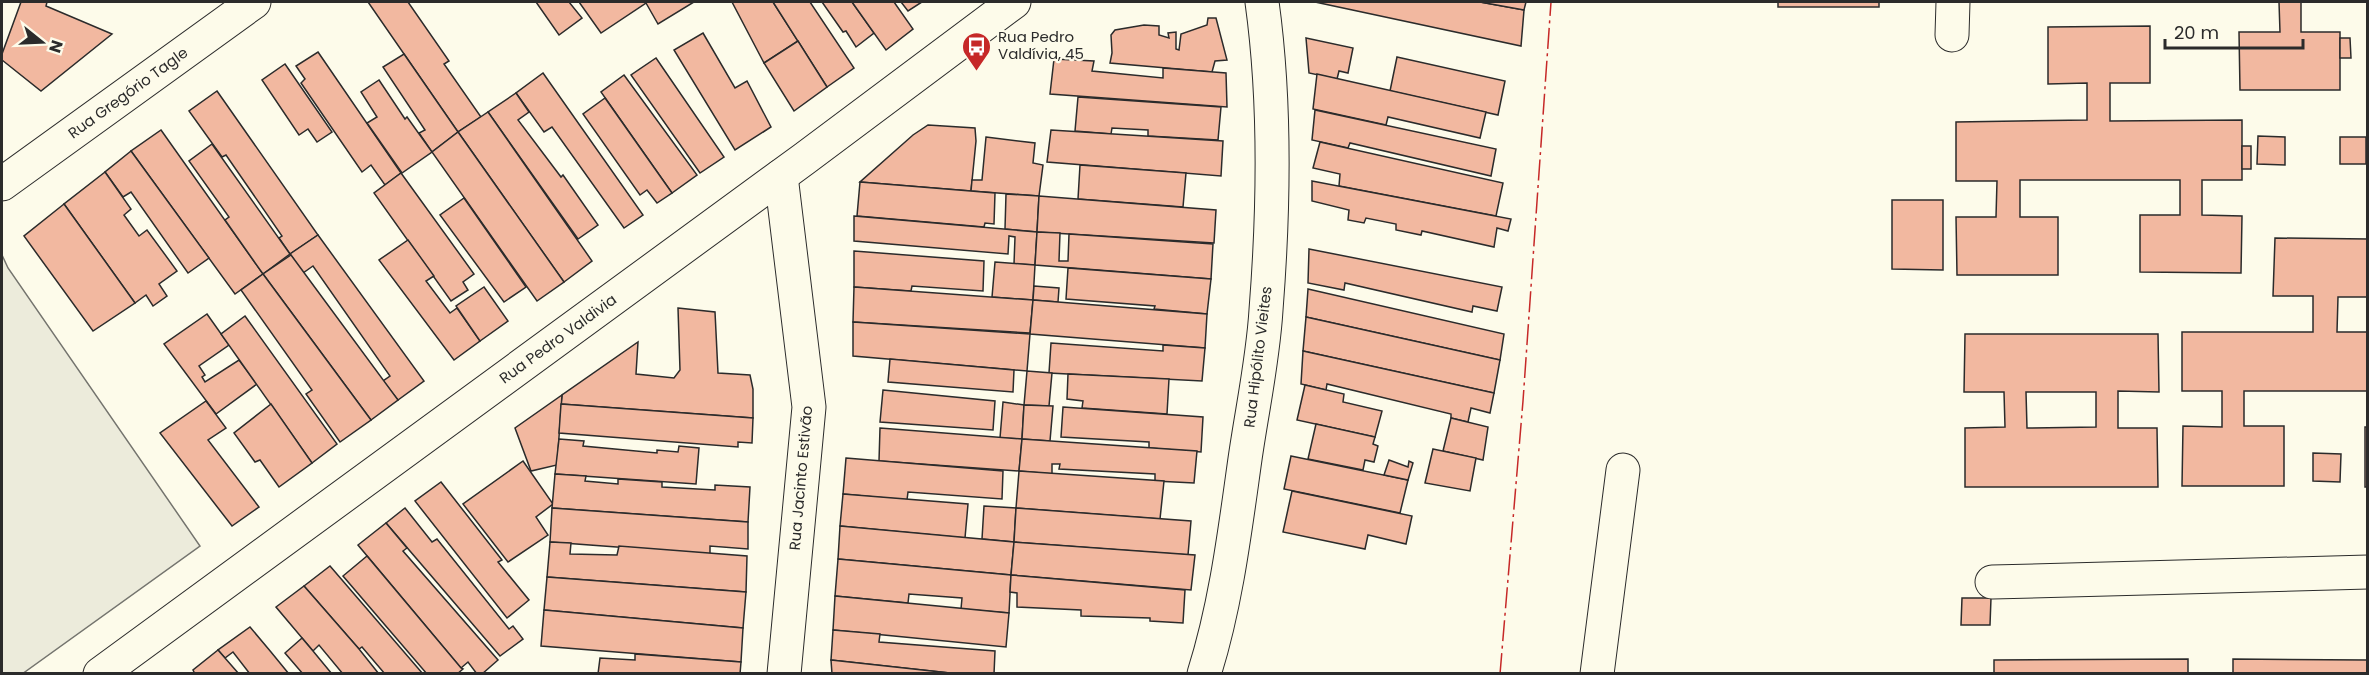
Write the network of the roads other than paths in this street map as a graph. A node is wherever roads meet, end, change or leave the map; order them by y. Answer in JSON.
{"nodes":[{"id":1,"x":254,"y":2,"type":"edge"},
{"id":2,"x":1014,"y":2,"type":"edge"},
{"id":3,"x":1262,"y":2,"type":"edge"},
{"id":4,"x":1953,"y":2,"type":"edge"},
{"id":5,"x":1952,"y":35,"type":"dead end"},
{"id":6,"x":781,"y":176,"type":"junction"},
{"id":7,"x":2,"y":184,"type":"edge"},
{"id":8,"x":1623,"y":470,"type":"dead end"},
{"id":9,"x":2367,"y":572,"type":"edge"},
{"id":10,"x":1992,"y":582,"type":"dead end"},
{"id":11,"x":99,"y":674,"type":"edge"},
{"id":12,"x":784,"y":674,"type":"edge"},
{"id":13,"x":1204,"y":674,"type":"edge"},
{"id":14,"x":1597,"y":674,"type":"edge"}],
"edges":[{"from":1,"to":7,"type":"street","name":"Rua Gregório Tagle"},
{"from":2,"to":6,"type":"street","name":"Rua Pedro Valdivia"},
{"from":3,"to":13,"type":"street","name":"Rua Hipólito Vieites"},
{"from":4,"to":5,"type":"street"},
{"from":6,"to":11,"type":"street","name":"Rua Pedro Valdivia"},
{"from":6,"to":12,"type":"street","name":"Rua Jacinto Estivão"},
{"from":8,"to":14,"type":"street"},
{"from":9,"to":10,"type":"street"}]}
